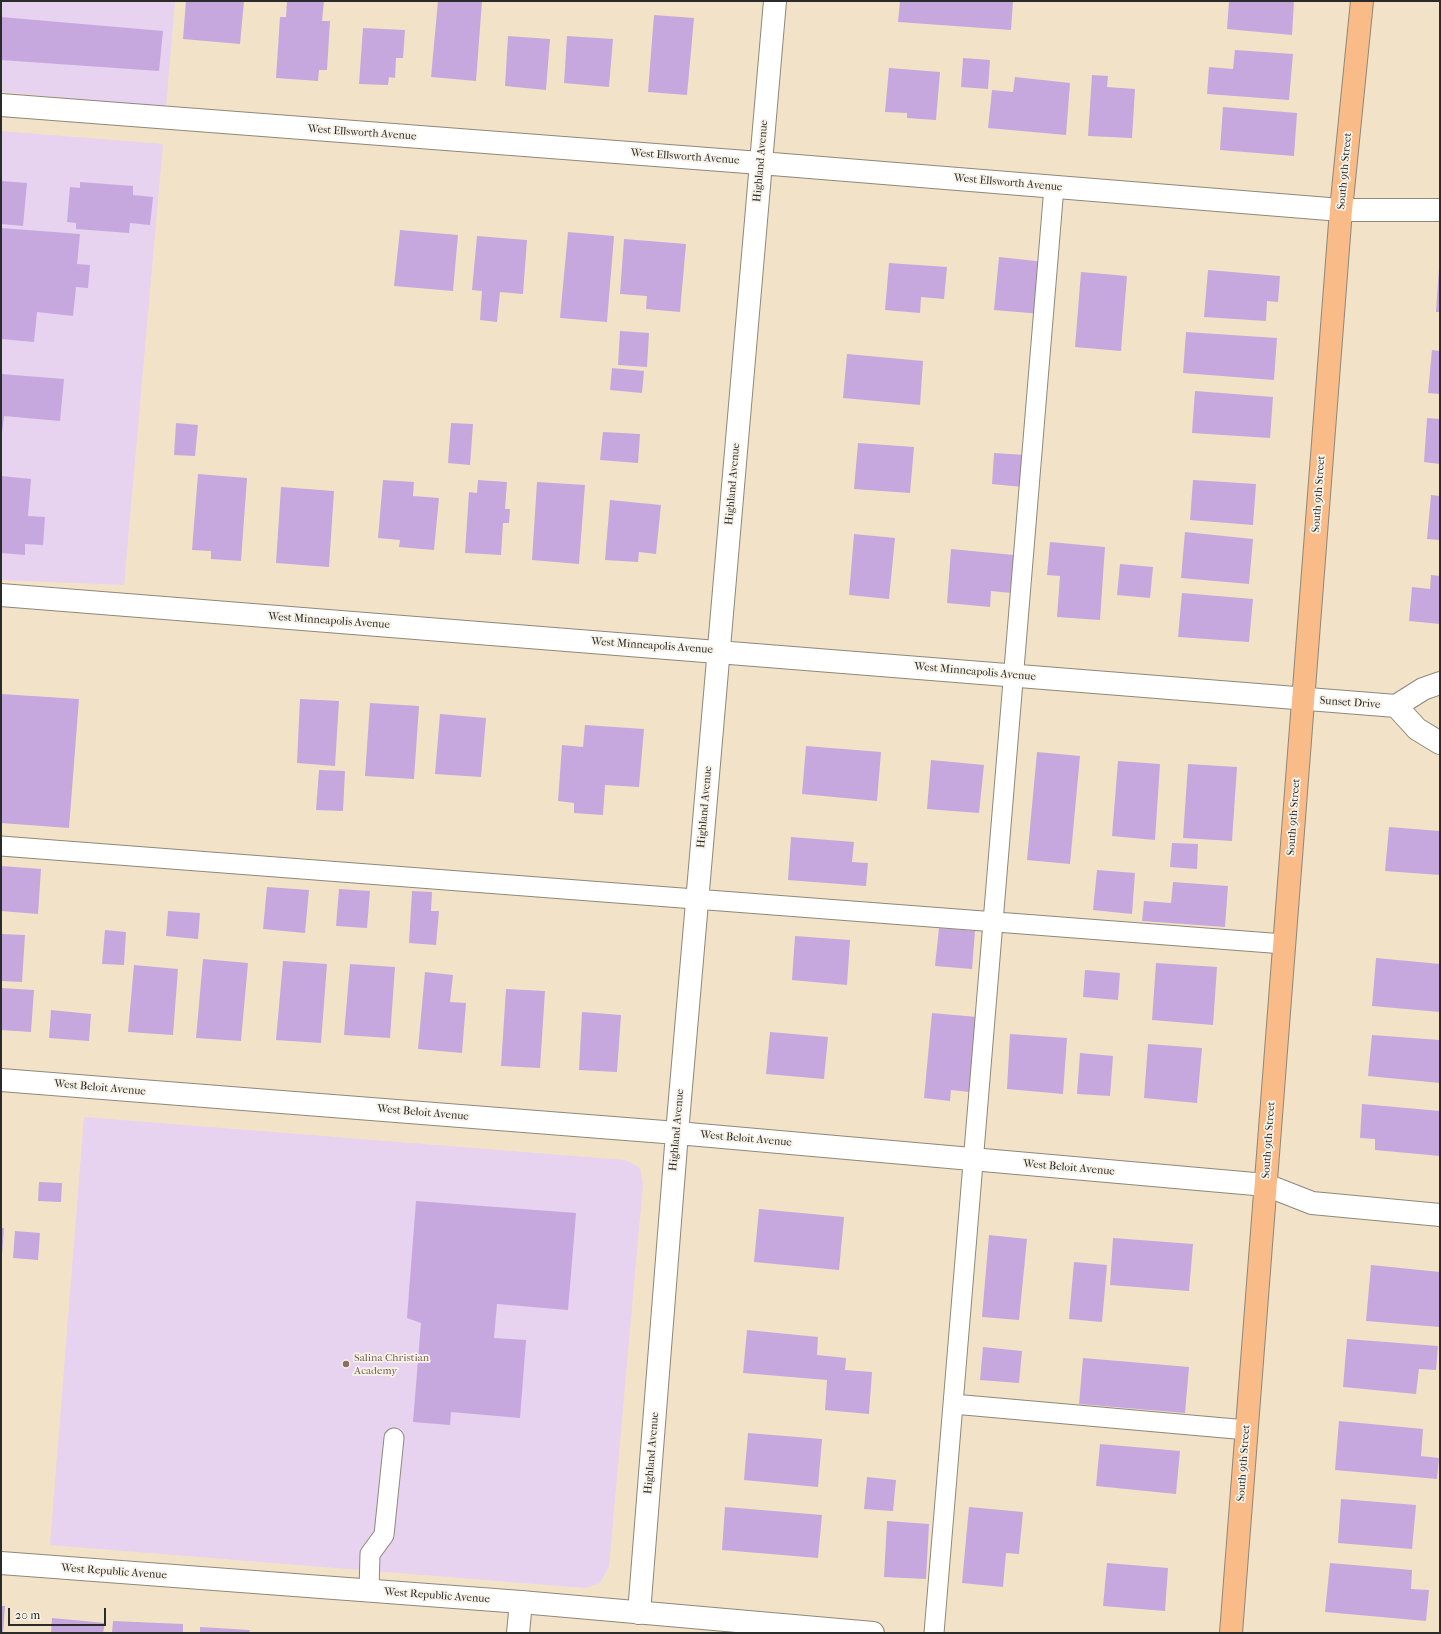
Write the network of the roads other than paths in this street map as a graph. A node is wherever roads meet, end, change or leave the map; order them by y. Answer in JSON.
{"nodes":[{"id":1,"x":775,"y":1,"type":"edge"},
{"id":2,"x":1362,"y":1,"type":"edge"},
{"id":3,"x":1,"y":105,"type":"edge"},
{"id":4,"x":760,"y":163,"type":"junction"},
{"id":5,"x":1054,"y":187,"type":"junction"},
{"id":6,"x":1341,"y":210,"type":"junction"},
{"id":7,"x":1440,"y":210,"type":"edge"},
{"id":8,"x":1,"y":595,"type":"edge"},
{"id":9,"x":719,"y":651,"type":"junction"},
{"id":10,"x":1013,"y":675,"type":"junction"},
{"id":11,"x":1440,"y":683,"type":"edge"},
{"id":12,"x":1304,"y":700,"type":"junction"},
{"id":13,"x":1396,"y":706,"type":"junction"},
{"id":14,"x":1440,"y":743,"type":"edge"},
{"id":15,"x":1,"y":846,"type":"edge"},
{"id":16,"x":697,"y":899,"type":"junction"},
{"id":17,"x":993,"y":922,"type":"junction"},
{"id":18,"x":1284,"y":944,"type":"junction"},
{"id":19,"x":1,"y":1080,"type":"edge"},
{"id":20,"x":677,"y":1133,"type":"junction"},
{"id":21,"x":973,"y":1160,"type":"junction"},
{"id":22,"x":1266,"y":1185,"type":"junction"},
{"id":23,"x":1440,"y":1215,"type":"edge"},
{"id":24,"x":953,"y":1404,"type":"junction"},
{"id":25,"x":1247,"y":1430,"type":"junction"},
{"id":26,"x":394,"y":1438,"type":"dead end"},
{"id":27,"x":1,"y":1563,"type":"edge"},
{"id":28,"x":368,"y":1591,"type":"junction"},
{"id":29,"x":521,"y":1602,"type":"junction"},
{"id":30,"x":639,"y":1613,"type":"junction"},
{"id":31,"x":518,"y":1633,"type":"edge"},
{"id":32,"x":873,"y":1633,"type":"edge"},
{"id":33,"x":934,"y":1633,"type":"edge"},
{"id":34,"x":1231,"y":1633,"type":"edge"}],
"edges":[{"from":1,"to":4,"type":"street","name":"Highland Avenue"},
{"from":2,"to":6,"type":"main road","name":"South 9th Street"},
{"from":3,"to":4,"type":"street","name":"West Ellsworth Avenue"},
{"from":4,"to":5,"type":"street","name":"West Ellsworth Avenue"},
{"from":4,"to":9,"type":"street","name":"Highland Avenue"},
{"from":5,"to":6,"type":"street","name":"West Ellsworth Avenue"},
{"from":5,"to":10,"type":"lane"},
{"from":6,"to":7,"type":"street","name":"West Ellsworth Avenue"},
{"from":6,"to":12,"type":"main road","name":"South 9th Street"},
{"from":8,"to":9,"type":"street","name":"West Minneapolis Avenue"},
{"from":9,"to":10,"type":"street","name":"West Minneapolis Avenue"},
{"from":9,"to":16,"type":"street","name":"Highland Avenue"},
{"from":10,"to":12,"type":"street","name":"West Minneapolis Avenue"},
{"from":10,"to":17,"type":"lane"},
{"from":11,"to":13,"type":"street","name":"Sunset Drive"},
{"from":12,"to":13,"type":"street","name":"Sunset Drive"},
{"from":12,"to":18,"type":"main road","name":"South 9th Street"},
{"from":13,"to":14,"type":"street","name":"Sunset Drive"},
{"from":15,"to":16,"type":"lane"},
{"from":16,"to":17,"type":"lane"},
{"from":16,"to":20,"type":"street","name":"Highland Avenue"},
{"from":17,"to":18,"type":"lane"},
{"from":17,"to":21,"type":"lane"},
{"from":18,"to":22,"type":"main road","name":"South 9th Street"},
{"from":19,"to":20,"type":"street","name":"West Beloit Avenue"},
{"from":20,"to":21,"type":"street","name":"West Beloit Avenue"},
{"from":20,"to":30,"type":"street","name":"Highland Avenue"},
{"from":21,"to":22,"type":"street","name":"West Beloit Avenue"},
{"from":21,"to":24,"type":"lane"},
{"from":22,"to":23,"type":"street","name":"West Beloit Avenue"},
{"from":22,"to":25,"type":"main road","name":"South 9th Street"},
{"from":24,"to":25,"type":"lane"},
{"from":24,"to":33,"type":"lane"},
{"from":25,"to":34,"type":"main road","name":"South 9th Street"},
{"from":26,"to":28,"type":"lane"},
{"from":27,"to":28,"type":"street","name":"West Republic Avenue"},
{"from":28,"to":29,"type":"street","name":"West Republic Avenue"},
{"from":29,"to":30,"type":"street","name":"West Republic Avenue"},
{"from":29,"to":31,"type":"street"},
{"from":30,"to":32,"type":"street","name":"West Republic Avenue"}]}
